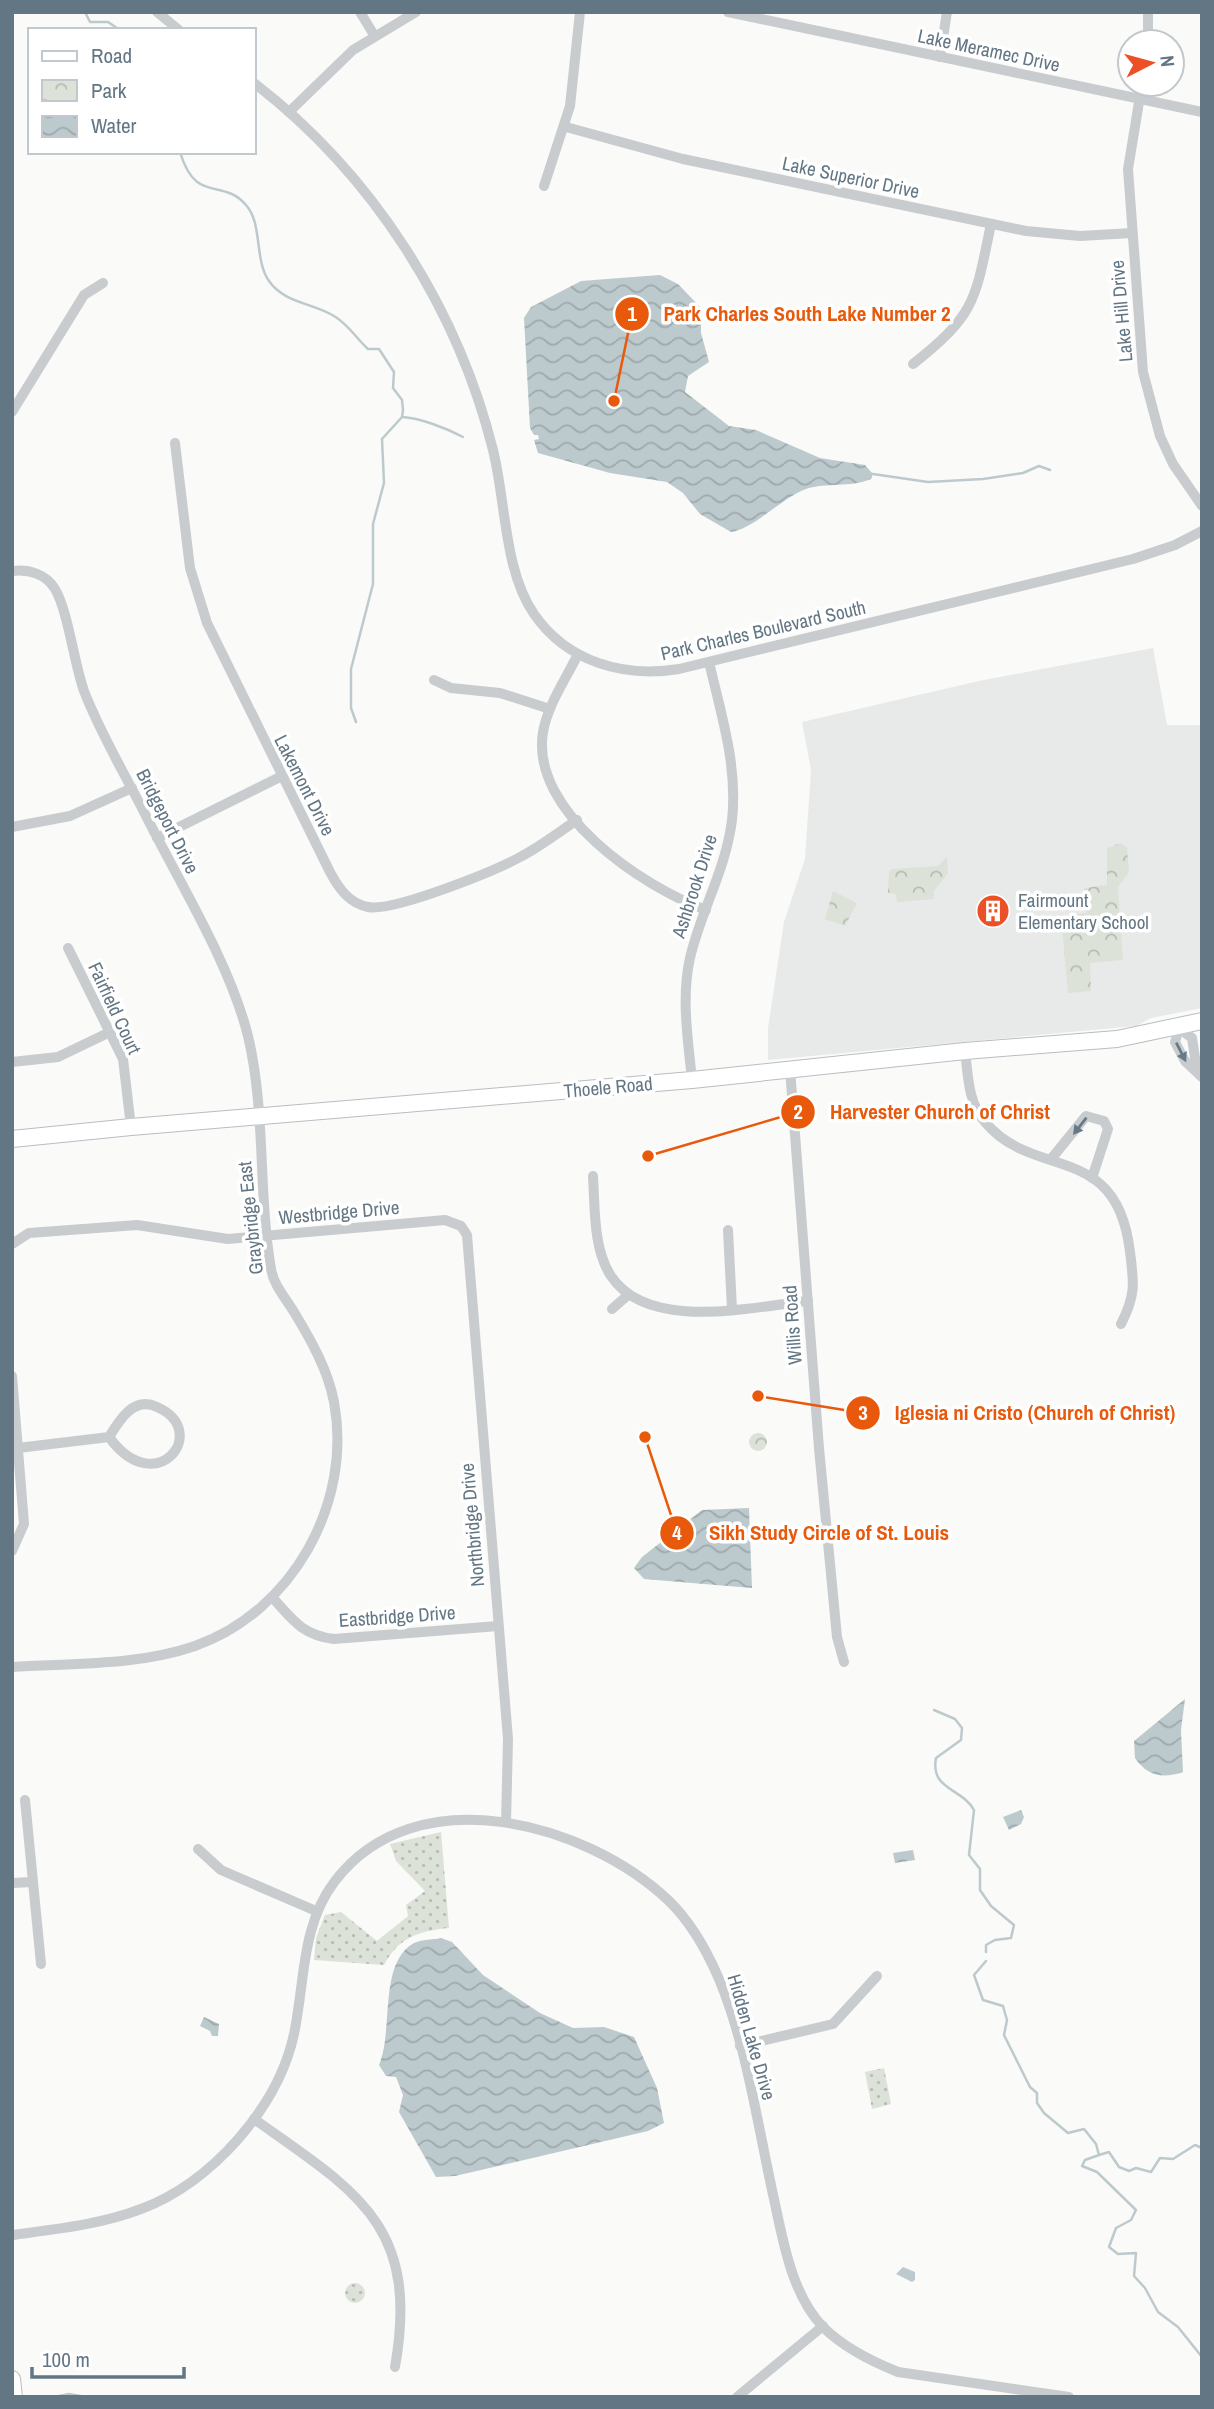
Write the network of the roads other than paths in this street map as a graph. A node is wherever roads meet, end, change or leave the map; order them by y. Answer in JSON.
{"nodes":[{"id":1,"x":158,"y":12,"type":"edge"},
{"id":2,"x":360,"y":12,"type":"edge"},
{"id":3,"x":416,"y":12,"type":"edge"},
{"id":4,"x":580,"y":12,"type":"edge"},
{"id":5,"x":727,"y":12,"type":"edge"},
{"id":6,"x":947,"y":12,"type":"edge"},
{"id":7,"x":177,"y":28,"type":"edge"},
{"id":8,"x":374,"y":35,"type":"junction"},
{"id":9,"x":940,"y":57,"type":"junction"},
{"id":10,"x":256,"y":85,"type":"edge"},
{"id":11,"x":1139,"y":99,"type":"junction"},
{"id":12,"x":289,"y":111,"type":"junction"},
{"id":13,"x":1202,"y":112,"type":"edge"},
{"id":14,"x":566,"y":127,"type":"junction"},
{"id":15,"x":544,"y":186,"type":"dead end"},
{"id":16,"x":991,"y":225,"type":"junction"},
{"id":17,"x":1132,"y":233,"type":"junction"},
{"id":18,"x":103,"y":283,"type":"dead end"},
{"id":19,"x":913,"y":364,"type":"dead end"},
{"id":20,"x":12,"y":412,"type":"edge"},
{"id":21,"x":175,"y":443,"type":"dead end"},
{"id":22,"x":1202,"y":506,"type":"edge"},
{"id":23,"x":1202,"y":531,"type":"edge"},
{"id":24,"x":12,"y":571,"type":"edge"},
{"id":25,"x":578,"y":654,"type":"junction"},
{"id":26,"x":709,"y":662,"type":"junction"},
{"id":27,"x":434,"y":680,"type":"dead end"},
{"id":28,"x":550,"y":709,"type":"junction"},
{"id":29,"x":282,"y":776,"type":"junction"},
{"id":30,"x":132,"y":788,"type":"junction"},
{"id":31,"x":577,"y":820,"type":"junction"},
{"id":32,"x":12,"y":827,"type":"edge"},
{"id":33,"x":157,"y":838,"type":"junction"},
{"id":34,"x":706,"y":910,"type":"junction"},
{"id":35,"x":68,"y":948,"type":"dead end"},
{"id":36,"x":1202,"y":1021,"type":"edge"},
{"id":37,"x":1179,"y":1028,"type":"junction"},
{"id":38,"x":110,"y":1032,"type":"junction"},
{"id":39,"x":965,"y":1051,"type":"junction"},
{"id":40,"x":12,"y":1062,"type":"edge"},
{"id":41,"x":790,"y":1069,"type":"junction"},
{"id":42,"x":1199,"y":1074,"type":"edge"},
{"id":43,"x":692,"y":1080,"type":"junction"},
{"id":44,"x":257,"y":1116,"type":"junction"},
{"id":45,"x":131,"y":1126,"type":"junction"},
{"id":46,"x":12,"y":1139,"type":"edge"},
{"id":47,"x":1052,"y":1158,"type":"junction"},
{"id":48,"x":593,"y":1176,"type":"dead end"},
{"id":49,"x":1092,"y":1178,"type":"junction"},
{"id":50,"x":461,"y":1226,"type":"joint"},
{"id":51,"x":728,"y":1230,"type":"dead end"},
{"id":52,"x":269,"y":1236,"type":"junction"},
{"id":53,"x":13,"y":1243,"type":"edge"},
{"id":54,"x":628,"y":1295,"type":"junction"},
{"id":55,"x":808,"y":1301,"type":"junction"},
{"id":56,"x":612,"y":1309,"type":"dead end"},
{"id":57,"x":733,"y":1309,"type":"junction"},
{"id":58,"x":1121,"y":1324,"type":"dead end"},
{"id":59,"x":12,"y":1376,"type":"edge"},
{"id":60,"x":109,"y":1437,"type":"junction"},
{"id":61,"x":18,"y":1447,"type":"junction"},
{"id":62,"x":12,"y":1551,"type":"edge"},
{"id":63,"x":272,"y":1597,"type":"junction"},
{"id":64,"x":498,"y":1626,"type":"junction"},
{"id":65,"x":844,"y":1662,"type":"dead end"},
{"id":66,"x":12,"y":1667,"type":"edge"},
{"id":67,"x":25,"y":1800,"type":"dead end"},
{"id":68,"x":506,"y":1822,"type":"junction"},
{"id":69,"x":198,"y":1849,"type":"dead end"},
{"id":70,"x":32,"y":1882,"type":"junction"},
{"id":71,"x":12,"y":1883,"type":"edge"},
{"id":72,"x":316,"y":1911,"type":"junction"},
{"id":73,"x":41,"y":1964,"type":"dead end"},
{"id":74,"x":877,"y":1976,"type":"dead end"},
{"id":75,"x":740,"y":2046,"type":"junction"},
{"id":76,"x":254,"y":2119,"type":"junction"},
{"id":77,"x":12,"y":2235,"type":"edge"},
{"id":78,"x":823,"y":2326,"type":"junction"},
{"id":79,"x":395,"y":2367,"type":"dead end"},
{"id":80,"x":12,"y":2379,"type":"edge"},
{"id":81,"x":14,"y":2397,"type":"edge"},
{"id":82,"x":737,"y":2397,"type":"edge"},
{"id":83,"x":1069,"y":2397,"type":"edge"}],
"edges":[{"from":1,"to":7,"type":"street"},
{"from":2,"to":8,"type":"street"},
{"from":3,"to":8,"type":"street"},
{"from":4,"to":14,"type":"street"},
{"from":5,"to":9,"type":"street","name":"Lake Meramec Drive"},
{"from":6,"to":9,"type":"street"},
{"from":8,"to":12,"type":"street"},
{"from":9,"to":11,"type":"street","name":"Lake Meramec Drive"},
{"from":10,"to":12,"type":"street","name":"Park Charles Boulevard South"},
{"from":11,"to":13,"type":"street","name":"Lake Meramec Drive"},
{"from":11,"to":17,"type":"street","name":"Lake Hill Drive"},
{"from":12,"to":25,"type":"street","name":"Park Charles Boulevard South"},
{"from":14,"to":15,"type":"street"},
{"from":14,"to":16,"type":"street","name":"Lake Superior Drive"},
{"from":16,"to":17,"type":"street","name":"Lake Superior Drive"},
{"from":16,"to":19,"type":"street"},
{"from":17,"to":22,"type":"street","name":"Lake Hill Drive"},
{"from":18,"to":20,"type":"street"},
{"from":21,"to":29,"type":"street","name":"Lakemont Drive"},
{"from":23,"to":26,"type":"street","name":"Park Charles Boulevard South"},
{"from":24,"to":30,"type":"street","name":"Bridgeport Drive"},
{"from":25,"to":26,"type":"street","name":"Park Charles Boulevard South"},
{"from":25,"to":28,"type":"street"},
{"from":26,"to":34,"type":"street","name":"Ashbrook Drive"},
{"from":27,"to":28,"type":"street"},
{"from":28,"to":31,"type":"street"},
{"from":29,"to":31,"type":"street","name":"Lakemont Drive"},
{"from":29,"to":33,"type":"street"},
{"from":30,"to":32,"type":"street"},
{"from":30,"to":33,"type":"street","name":"Bridgeport Drive"},
{"from":31,"to":34,"type":"street"},
{"from":33,"to":44,"type":"street","name":"Bridgeport Drive"},
{"from":34,"to":43,"type":"street","name":"Ashbrook Drive"},
{"from":35,"to":38,"type":"street","name":"Fairfield Court"},
{"from":36,"to":37,"type":"main road","name":"Thoele Road"},
{"from":37,"to":39,"type":"main road","name":"Thoele Road"},
{"from":37,"to":42,"type":"street"},
{"from":38,"to":40,"type":"street"},
{"from":38,"to":45,"type":"street","name":"Fairfield Court"},
{"from":39,"to":41,"type":"main road","name":"Thoele Road"},
{"from":39,"to":47,"type":"street"},
{"from":41,"to":43,"type":"main road","name":"Thoele Road"},
{"from":41,"to":55,"type":"street","name":"Willis Road"},
{"from":43,"to":44,"type":"main road","name":"Thoele Road"},
{"from":44,"to":45,"type":"main road","name":"Thoele Road"},
{"from":44,"to":52,"type":"street","name":"Graybridge East"},
{"from":45,"to":46,"type":"main road","name":"Thoele Road"},
{"from":47,"to":49,"type":"street"},
{"from":49,"to":47,"type":"street","one_way":true},
{"from":48,"to":54,"type":"street"},
{"from":49,"to":58,"type":"street"},
{"from":50,"to":52,"type":"street","name":"Westbridge Drive"},
{"from":50,"to":64,"type":"street","name":"Northbridge Drive"},
{"from":51,"to":57,"type":"street"},
{"from":52,"to":53,"type":"street","name":"Westbridge Drive"},
{"from":52,"to":63,"type":"street","name":"Graybridge East"},
{"from":54,"to":56,"type":"street"},
{"from":54,"to":57,"type":"street"},
{"from":55,"to":57,"type":"street"},
{"from":55,"to":65,"type":"street","name":"Willis Road"},
{"from":59,"to":61,"type":"street"},
{"from":60,"to":60,"type":"street"},
{"from":60,"to":61,"type":"street"},
{"from":61,"to":62,"type":"street"},
{"from":63,"to":64,"type":"street","name":"Eastbridge Drive"},
{"from":63,"to":66,"type":"street","name":"Graybridge East"},
{"from":64,"to":68,"type":"street","name":"Northbridge Drive"},
{"from":67,"to":70,"type":"street"},
{"from":68,"to":72,"type":"street","name":"Hidden Lake Drive"},
{"from":68,"to":75,"type":"street","name":"Hidden Lake Drive"},
{"from":69,"to":72,"type":"street"},
{"from":70,"to":71,"type":"street"},
{"from":70,"to":73,"type":"street"},
{"from":72,"to":76,"type":"street","name":"Hidden Lake Drive"},
{"from":74,"to":75,"type":"street"},
{"from":75,"to":78,"type":"street","name":"Hidden Lake Drive"},
{"from":76,"to":77,"type":"street","name":"Hidden Lake Drive"},
{"from":76,"to":79,"type":"street"},
{"from":78,"to":82,"type":"street"},
{"from":78,"to":83,"type":"street","name":"Hidden Lake Drive"},
{"from":80,"to":81,"type":"main road"}]}
